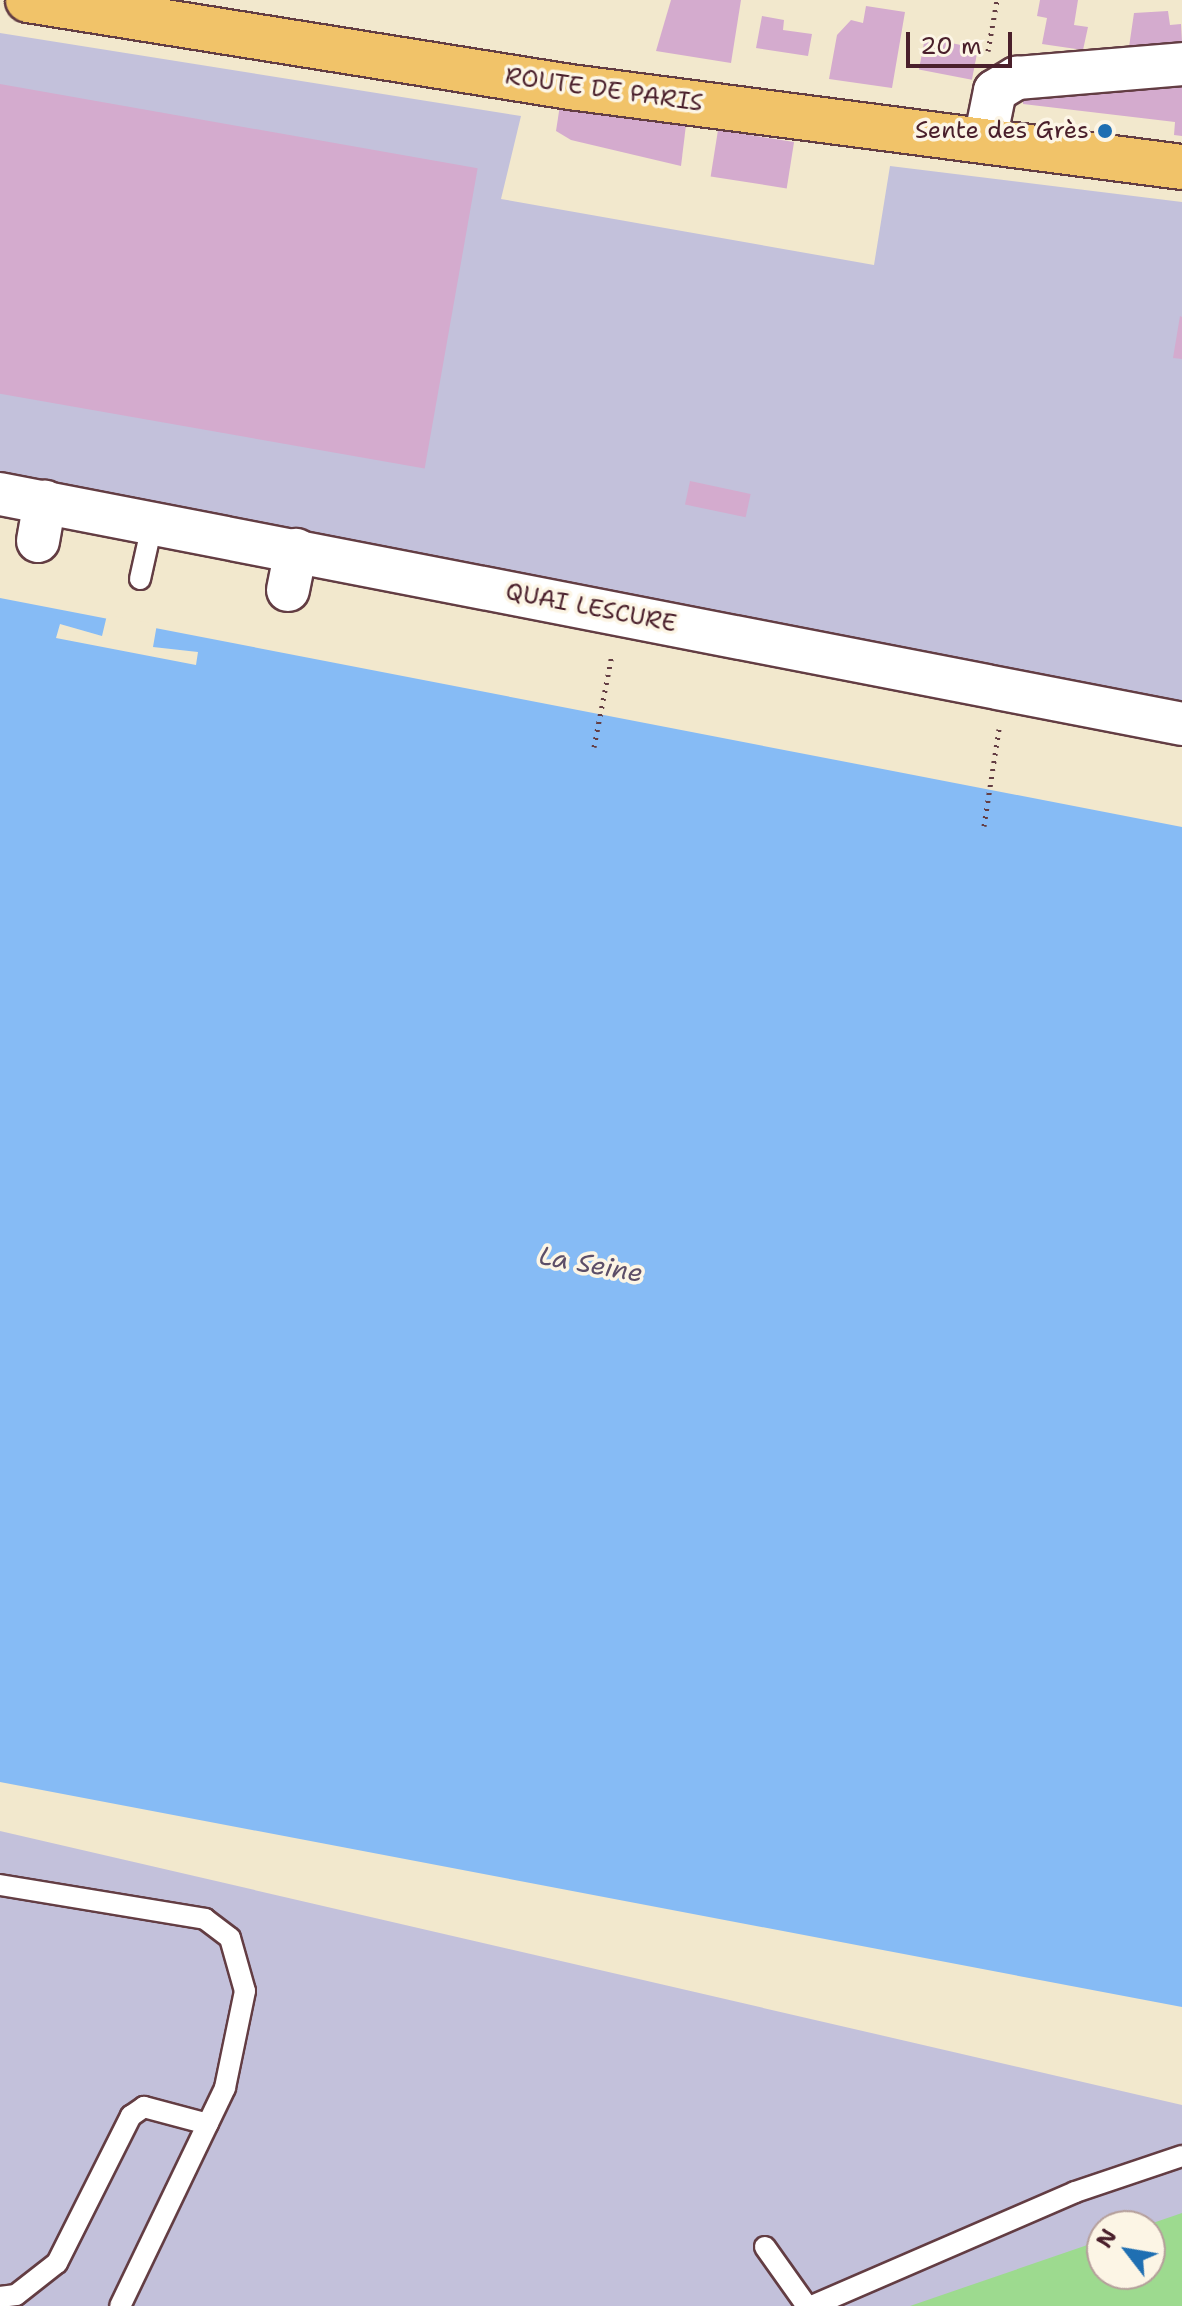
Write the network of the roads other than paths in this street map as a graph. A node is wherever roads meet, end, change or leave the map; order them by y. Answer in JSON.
{"nodes":[{"id":1,"x":28,"y":0,"type":"edge"},
{"id":2,"x":1182,"y":64,"type":"edge"},
{"id":3,"x":985,"y":140,"type":"junction"},
{"id":4,"x":1182,"y":167,"type":"edge"},
{"id":5,"x":0,"y":494,"type":"edge"},
{"id":6,"x":153,"y":521,"type":"junction"},
{"id":7,"x":296,"y":550,"type":"junction"},
{"id":8,"x":140,"y":579,"type":"dead end"},
{"id":9,"x":288,"y":590,"type":"dead end"},
{"id":10,"x":1182,"y":724,"type":"edge"},
{"id":11,"x":0,"y":1885,"type":"edge"},
{"id":12,"x":208,"y":2124,"type":"junction"},
{"id":13,"x":1182,"y":2156,"type":"edge"},
{"id":14,"x":765,"y":2247,"type":"dead end"},
{"id":15,"x":0,"y":2297,"type":"edge"},
{"id":16,"x":120,"y":2306,"type":"edge"},
{"id":17,"x":809,"y":2306,"type":"edge"}],
"edges":[{"from":1,"to":3,"type":"main road","name":"ROUTE DE PARIS"},
{"from":2,"to":3,"type":"street"},
{"from":3,"to":4,"type":"main road","name":"ROUTE DE PARIS"},
{"from":5,"to":6,"type":"street","name":"QUAI LESCURE"},
{"from":6,"to":7,"type":"street","name":"QUAI LESCURE"},
{"from":6,"to":8,"type":"lane"},
{"from":7,"to":9,"type":"street"},
{"from":7,"to":10,"type":"street","name":"QUAI LESCURE"},
{"from":11,"to":12,"type":"lane"},
{"from":12,"to":15,"type":"lane"},
{"from":12,"to":16,"type":"lane"},
{"from":13,"to":17,"type":"lane"},
{"from":14,"to":17,"type":"lane"}]}
